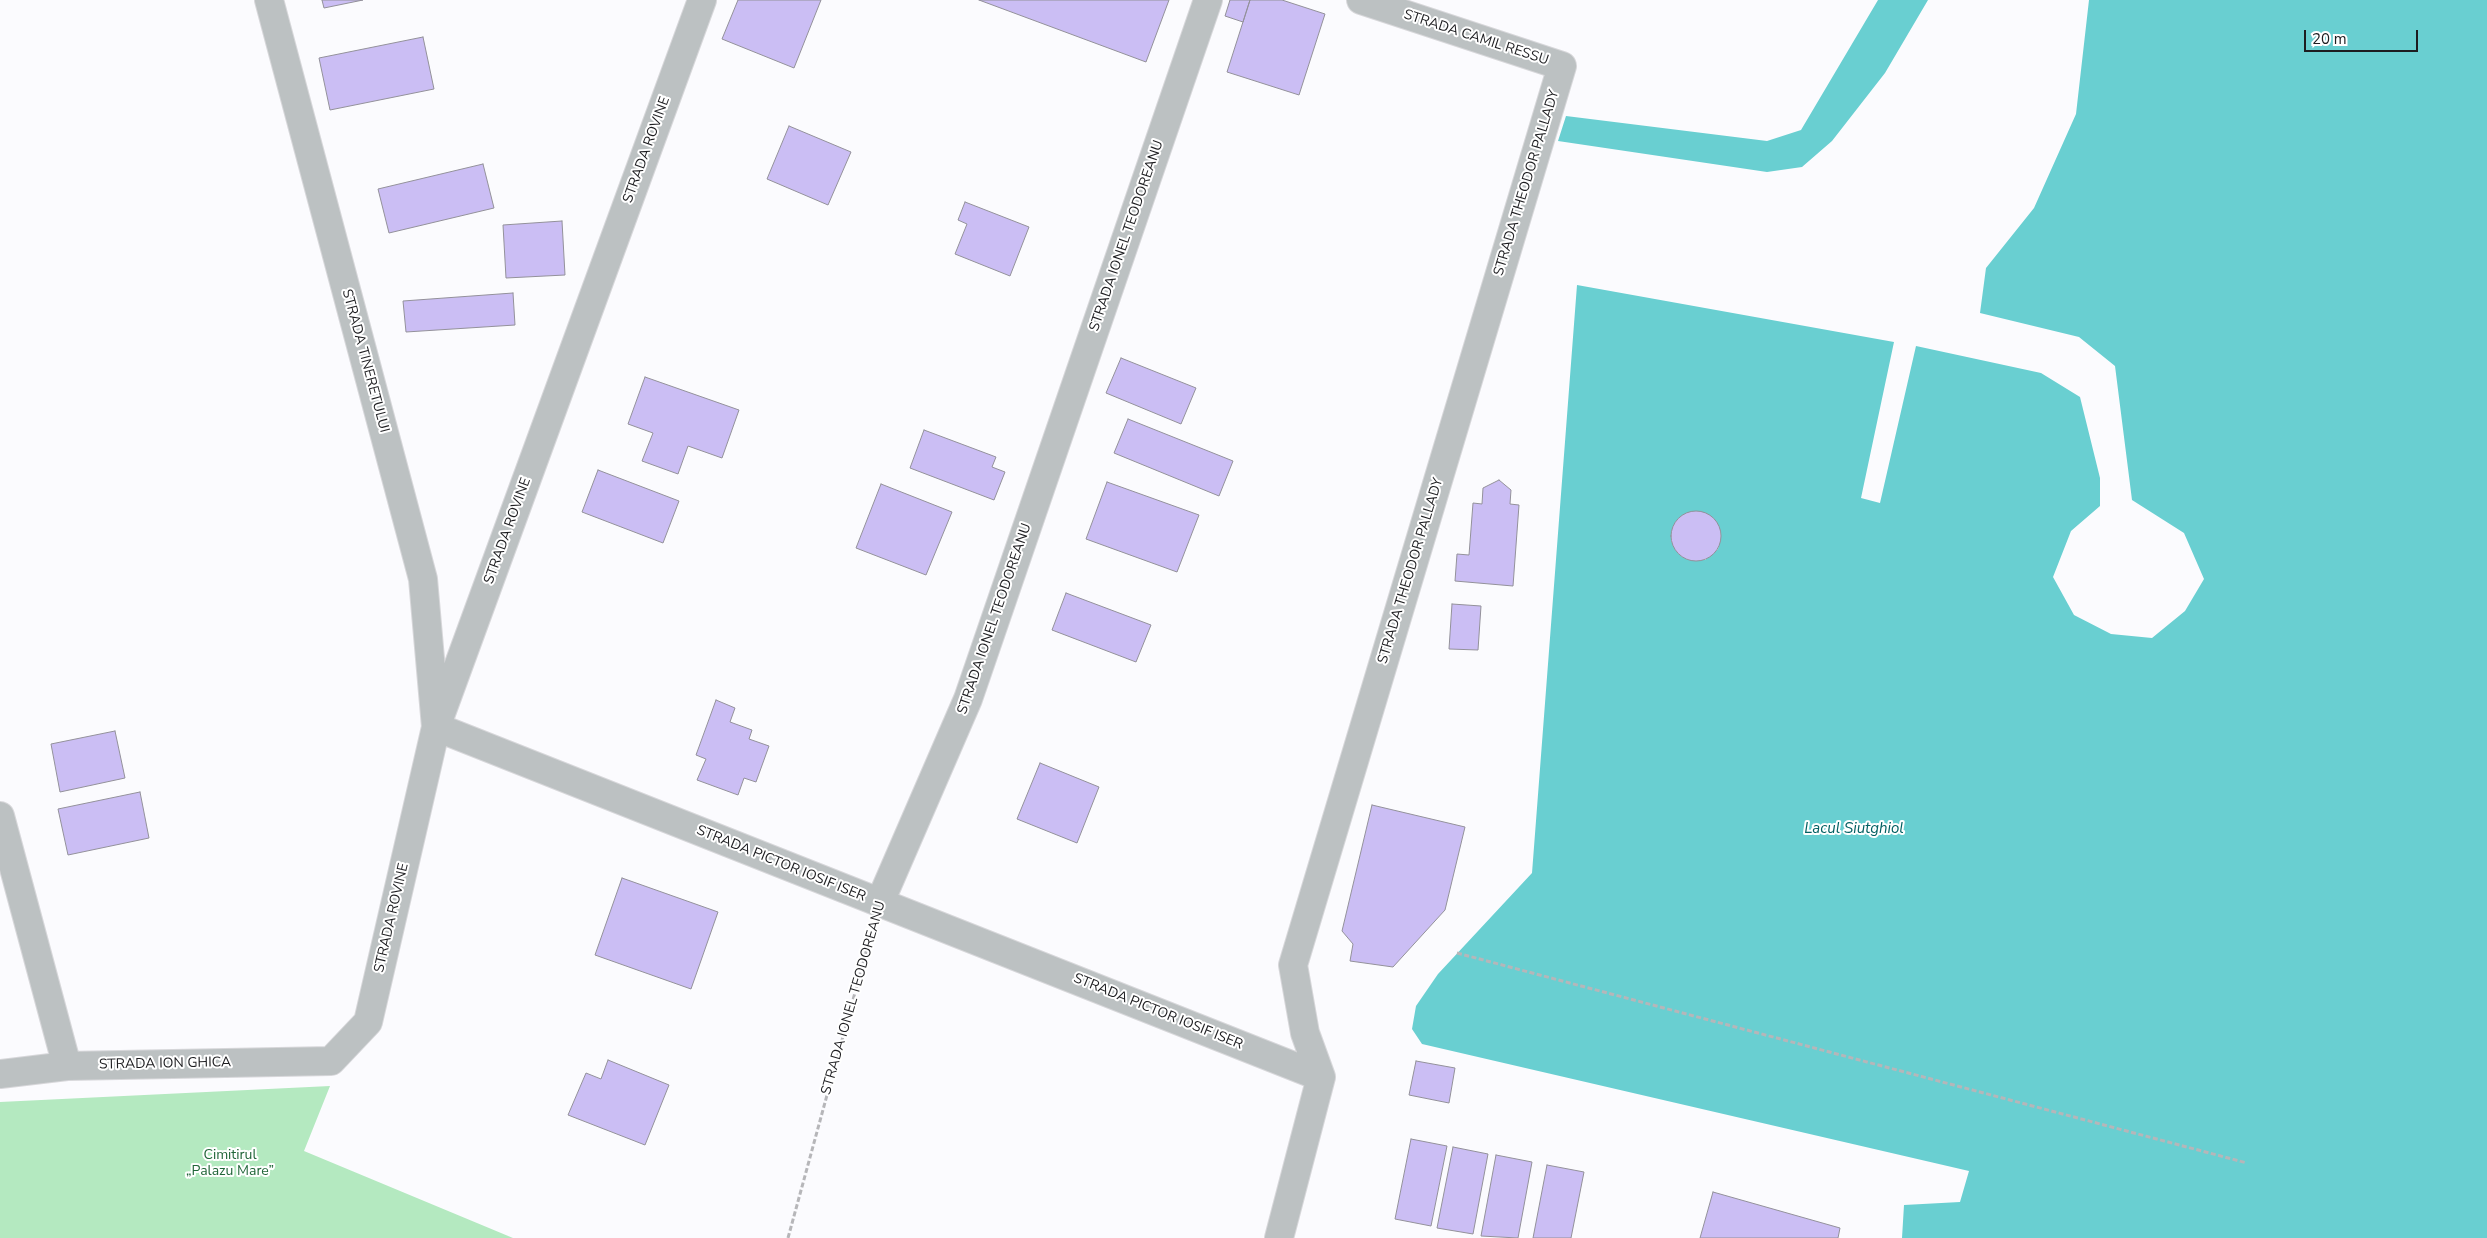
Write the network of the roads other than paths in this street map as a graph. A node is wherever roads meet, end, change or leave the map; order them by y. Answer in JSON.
{"nodes":[{"id":1,"x":269,"y":0,"type":"edge"},
{"id":2,"x":702,"y":0,"type":"edge"},
{"id":3,"x":1208,"y":0,"type":"edge"},
{"id":4,"x":1370,"y":1,"type":"edge"},
{"id":5,"x":1562,"y":66,"type":"joint"},
{"id":6,"x":436,"y":727,"type":"junction"},
{"id":7,"x":0,"y":816,"type":"edge"},
{"id":8,"x":880,"y":902,"type":"junction"},
{"id":9,"x":331,"y":1061,"type":"joint"},
{"id":10,"x":67,"y":1066,"type":"junction"},
{"id":11,"x":0,"y":1074,"type":"edge"},
{"id":12,"x":1321,"y":1077,"type":"junction"},
{"id":13,"x":1279,"y":1238,"type":"edge"}],
"edges":[{"from":1,"to":6,"type":"street","name":"STRADA TINERETULUI"},
{"from":2,"to":6,"type":"street","name":"STRADA ROVINE"},
{"from":3,"to":8,"type":"street","name":"STRADA IONEL TEODOREANU"},
{"from":4,"to":5,"type":"street","name":"STRADA CAMIL RESSU"},
{"from":5,"to":12,"type":"street","name":"STRADA THEODOR PALLADY"},
{"from":6,"to":8,"type":"street","name":"STRADA PICTOR IOSIF ISER"},
{"from":6,"to":9,"type":"street","name":"STRADA ROVINE"},
{"from":7,"to":10,"type":"street"},
{"from":8,"to":12,"type":"street","name":"STRADA PICTOR IOSIF ISER"},
{"from":9,"to":10,"type":"street","name":"STRADA ION GHICA"},
{"from":10,"to":11,"type":"street","name":"STRADA ION GHICA"},
{"from":12,"to":13,"type":"street"}]}
